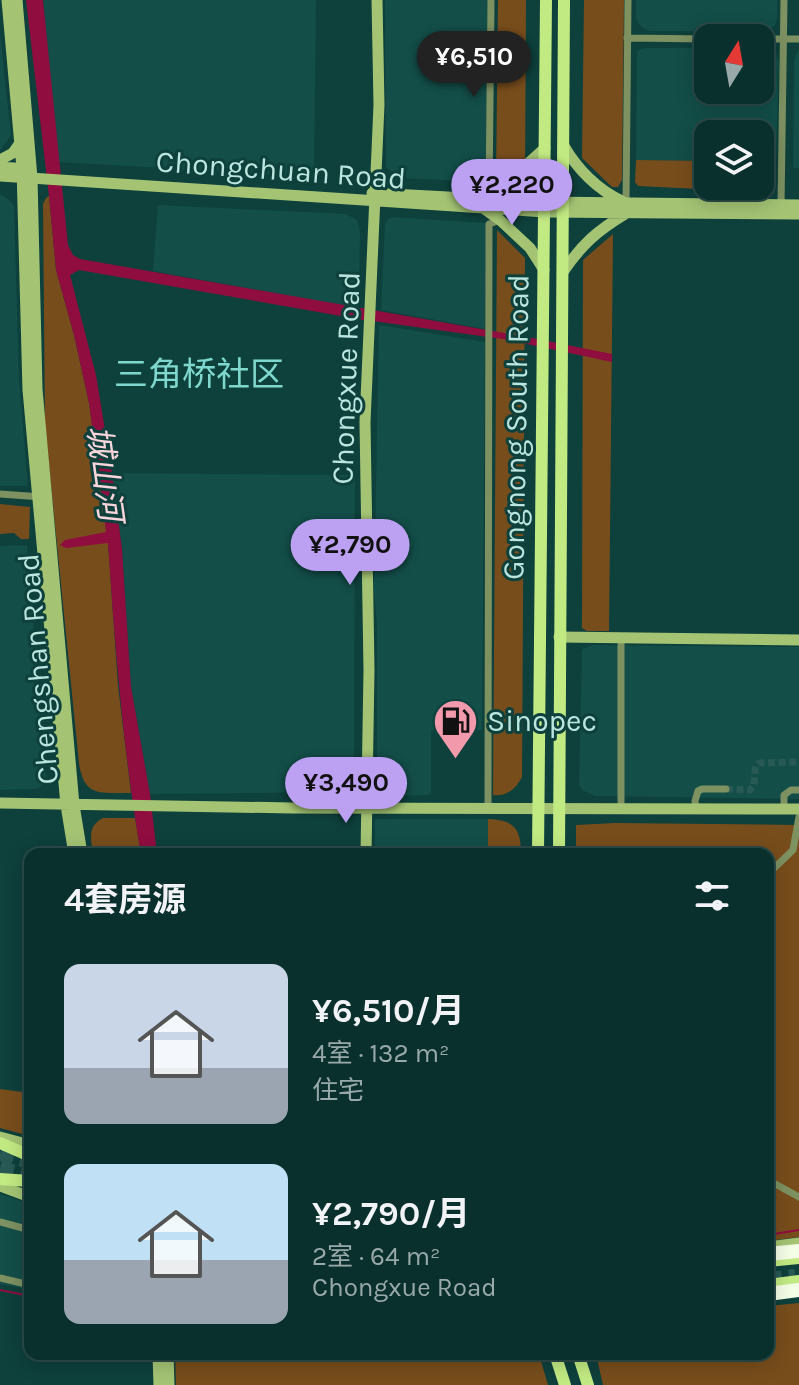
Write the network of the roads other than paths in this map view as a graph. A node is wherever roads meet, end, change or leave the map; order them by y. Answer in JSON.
{"nodes":[{"id":1,"x":7,"y":0,"type":"edge"},
{"id":2,"x":17,"y":0,"type":"edge"},
{"id":3,"x":377,"y":0,"type":"edge"},
{"id":4,"x":491,"y":0,"type":"edge"},
{"id":5,"x":546,"y":0,"type":"edge"},
{"id":6,"x":564,"y":0,"type":"edge"},
{"id":7,"x":628,"y":0,"type":"edge"},
{"id":8,"x":784,"y":0,"type":"edge"},
{"id":9,"x":627,"y":38,"type":"junction"},
{"id":10,"x":694,"y":39,"type":"edge"},
{"id":11,"x":774,"y":39,"type":"edge"},
{"id":12,"x":784,"y":39,"type":"junction"},
{"id":13,"x":799,"y":39,"type":"edge"},
{"id":14,"x":20,"y":143,"type":"junction"},
{"id":15,"x":564,"y":146,"type":"junction"},
{"id":16,"x":545,"y":148,"type":"junction"},
{"id":17,"x":0,"y":160,"type":"edge"},
{"id":18,"x":0,"y":167,"type":"edge"},
{"id":19,"x":31,"y":174,"type":"junction"},
{"id":20,"x":0,"y":176,"type":"edge"},
{"id":21,"x":376,"y":197,"type":"junction"},
{"id":22,"x":486,"y":203,"type":"junction"},
{"id":23,"x":799,"y":205,"type":"edge"},
{"id":24,"x":545,"y":207,"type":"junction"},
{"id":25,"x":563,"y":208,"type":"junction"},
{"id":26,"x":626,"y":208,"type":"junction"},
{"id":27,"x":781,"y":209,"type":"junction"},
{"id":28,"x":799,"y":214,"type":"edge"},
{"id":29,"x":500,"y":220,"type":"junction"},
{"id":30,"x":544,"y":270,"type":"junction"},
{"id":31,"x":563,"y":272,"type":"junction"},
{"id":32,"x":0,"y":494,"type":"edge"},
{"id":33,"x":42,"y":497,"type":"junction"},
{"id":34,"x":559,"y":637,"type":"junction"},
{"id":35,"x":621,"y":637,"type":"junction"},
{"id":36,"x":799,"y":640,"type":"edge"},
{"id":37,"x":726,"y":789,"type":"tunnel mouth"},
{"id":38,"x":799,"y":790,"type":"edge"},
{"id":39,"x":0,"y":803,"type":"edge"},
{"id":40,"x":70,"y":805,"type":"junction"},
{"id":41,"x":366,"y":807,"type":"junction"},
{"id":42,"x":488,"y":807,"type":"junction"},
{"id":43,"x":538,"y":807,"type":"junction"},
{"id":44,"x":559,"y":808,"type":"junction"},
{"id":45,"x":621,"y":809,"type":"junction"},
{"id":46,"x":696,"y":809,"type":"junction"},
{"id":47,"x":799,"y":809,"type":"edge"},
{"id":48,"x":784,"y":810,"type":"junction"},
{"id":49,"x":799,"y":817,"type":"edge"},
{"id":50,"x":74,"y":848,"type":"edge"},
{"id":51,"x":81,"y":848,"type":"edge"},
{"id":52,"x":366,"y":848,"type":"edge"},
{"id":53,"x":538,"y":848,"type":"edge"},
{"id":54,"x":559,"y":848,"type":"edge"},
{"id":55,"x":796,"y":850,"type":"edge"},
{"id":56,"x":774,"y":869,"type":"edge"},
{"id":57,"x":0,"y":1140,"type":"edge"},
{"id":58,"x":24,"y":1144,"type":"edge"},
{"id":59,"x":24,"y":1153,"type":"edge"},
{"id":60,"x":0,"y":1179,"type":"edge"},
{"id":61,"x":24,"y":1181,"type":"edge"},
{"id":62,"x":774,"y":1183,"type":"edge"},
{"id":63,"x":0,"y":1186,"type":"edge"},
{"id":64,"x":24,"y":1195,"type":"edge"},
{"id":65,"x":799,"y":1197,"type":"edge"},
{"id":66,"x":0,"y":1222,"type":"edge"},
{"id":67,"x":24,"y":1228,"type":"edge"},
{"id":68,"x":799,"y":1243,"type":"edge"},
{"id":69,"x":774,"y":1246,"type":"edge"},
{"id":70,"x":799,"y":1251,"type":"edge"},
{"id":71,"x":774,"y":1253,"type":"edge"},
{"id":72,"x":799,"y":1258,"type":"edge"},
{"id":73,"x":774,"y":1260,"type":"edge"},
{"id":74,"x":0,"y":1278,"type":"edge"},
{"id":75,"x":799,"y":1281,"type":"edge"},
{"id":76,"x":24,"y":1284,"type":"edge"},
{"id":77,"x":774,"y":1284,"type":"edge"},
{"id":78,"x":799,"y":1290,"type":"edge"},
{"id":79,"x":774,"y":1296,"type":"edge"},
{"id":80,"x":774,"y":1297,"type":"edge"},
{"id":81,"x":799,"y":1297,"type":"edge"},
{"id":82,"x":158,"y":1360,"type":"edge"},
{"id":83,"x":168,"y":1360,"type":"edge"},
{"id":84,"x":557,"y":1360,"type":"edge"},
{"id":85,"x":580,"y":1360,"type":"edge"},
{"id":86,"x":159,"y":1385,"type":"edge"},
{"id":87,"x":169,"y":1385,"type":"edge"},
{"id":88,"x":565,"y":1385,"type":"edge"},
{"id":89,"x":588,"y":1385,"type":"edge"}],
"edges":[{"from":1,"to":14,"type":"main road","name":"Chengshan Road"},
{"from":2,"to":19,"type":"main road","name":"Chengshan Road"},
{"from":3,"to":21,"type":"main road","name":"Chongxue Road"},
{"from":4,"to":22,"type":"street"},
{"from":5,"to":16,"type":"main road","name":"Gongnong South Road"},
{"from":6,"to":15,"type":"main road","name":"Gongnong South Road"},
{"from":7,"to":9,"type":"street"},
{"from":8,"to":12,"type":"street"},
{"from":9,"to":10,"type":"street"},
{"from":9,"to":26,"type":"street"},
{"from":11,"to":12,"type":"street"},
{"from":12,"to":13,"type":"street"},
{"from":12,"to":27,"type":"street"},
{"from":14,"to":17,"type":"main road"},
{"from":14,"to":19,"type":"main road","name":"Chengshan Road"},
{"from":15,"to":25,"type":"main road","name":"Gongnong South Road"},
{"from":15,"to":26,"type":"main road"},
{"from":16,"to":22,"type":"main road"},
{"from":16,"to":24,"type":"main road","name":"Gongnong South Road"},
{"from":18,"to":19,"type":"main road","name":"Chongchuan Road"},
{"from":19,"to":20,"type":"main road","name":"Chongchuan Road"},
{"from":19,"to":21,"type":"main road","name":"Chongchuan Road"},
{"from":19,"to":33,"type":"main road","name":"Chengshan Road"},
{"from":21,"to":22,"type":"main road","name":"Chongchuan Road"},
{"from":21,"to":41,"type":"main road","name":"Chongxue Road"},
{"from":22,"to":24,"type":"main road","name":"Chongchuan Road"},
{"from":22,"to":29,"type":"main road"},
{"from":23,"to":27,"type":"main road","name":"Chongchuan Road"},
{"from":24,"to":25,"type":"main road","name":"Chongchuan Road"},
{"from":24,"to":30,"type":"main road","name":"Gongnong South Road"},
{"from":25,"to":26,"type":"main road","name":"Chongchuan Road"},
{"from":25,"to":31,"type":"main road","name":"Gongnong South Road"},
{"from":26,"to":27,"type":"main road","name":"Chongchuan Road"},
{"from":26,"to":31,"type":"main road"},
{"from":27,"to":28,"type":"main road","name":"Chongchuan Road"},
{"from":29,"to":30,"type":"main road"},
{"from":29,"to":42,"type":"street"},
{"from":30,"to":43,"type":"main road","name":"Gongnong South Road"},
{"from":31,"to":34,"type":"main road","name":"Gongnong South Road"},
{"from":32,"to":33,"type":"street"},
{"from":33,"to":40,"type":"main road","name":"Chengshan Road"},
{"from":34,"to":35,"type":"main road"},
{"from":34,"to":44,"type":"main road","name":"Gongnong South Road"},
{"from":35,"to":36,"type":"main road"},
{"from":35,"to":45,"type":"street"},
{"from":37,"to":46,"type":"street"},
{"from":38,"to":48,"type":"street"},
{"from":39,"to":40,"type":"main road"},
{"from":40,"to":41,"type":"main road"},
{"from":40,"to":50,"type":"main road","name":"Chengshan Road"},
{"from":40,"to":51,"type":"main road","name":"Chengshan Road"},
{"from":41,"to":42,"type":"main road"},
{"from":41,"to":52,"type":"main road","name":"Chongxue Road"},
{"from":42,"to":43,"type":"main road"},
{"from":43,"to":44,"type":"main road"},
{"from":43,"to":53,"type":"main road","name":"Gongnong South Road"},
{"from":44,"to":45,"type":"main road"},
{"from":44,"to":54,"type":"main road","name":"Gongnong South Road"},
{"from":45,"to":46,"type":"main road"},
{"from":46,"to":48,"type":"main road"},
{"from":47,"to":48,"type":"main road"},
{"from":49,"to":55,"type":"street"},
{"from":55,"to":56,"type":"street"},
{"from":57,"to":58,"type":"main road"},
{"from":57,"to":59,"type":"main road"},
{"from":60,"to":61,"type":"main road"},
{"from":62,"to":65,"type":"street"},
{"from":63,"to":64,"type":"main road"},
{"from":66,"to":67,"type":"street"},
{"from":68,"to":69,"type":"main road"},
{"from":70,"to":71,"type":"highway"},
{"from":72,"to":73,"type":"main road"},
{"from":74,"to":76,"type":"street"},
{"from":75,"to":77,"type":"main road"},
{"from":78,"to":79,"type":"highway"},
{"from":80,"to":81,"type":"main road"},
{"from":82,"to":86,"type":"main road"},
{"from":83,"to":87,"type":"main road"},
{"from":84,"to":88,"type":"main road"},
{"from":85,"to":89,"type":"main road"}]}
